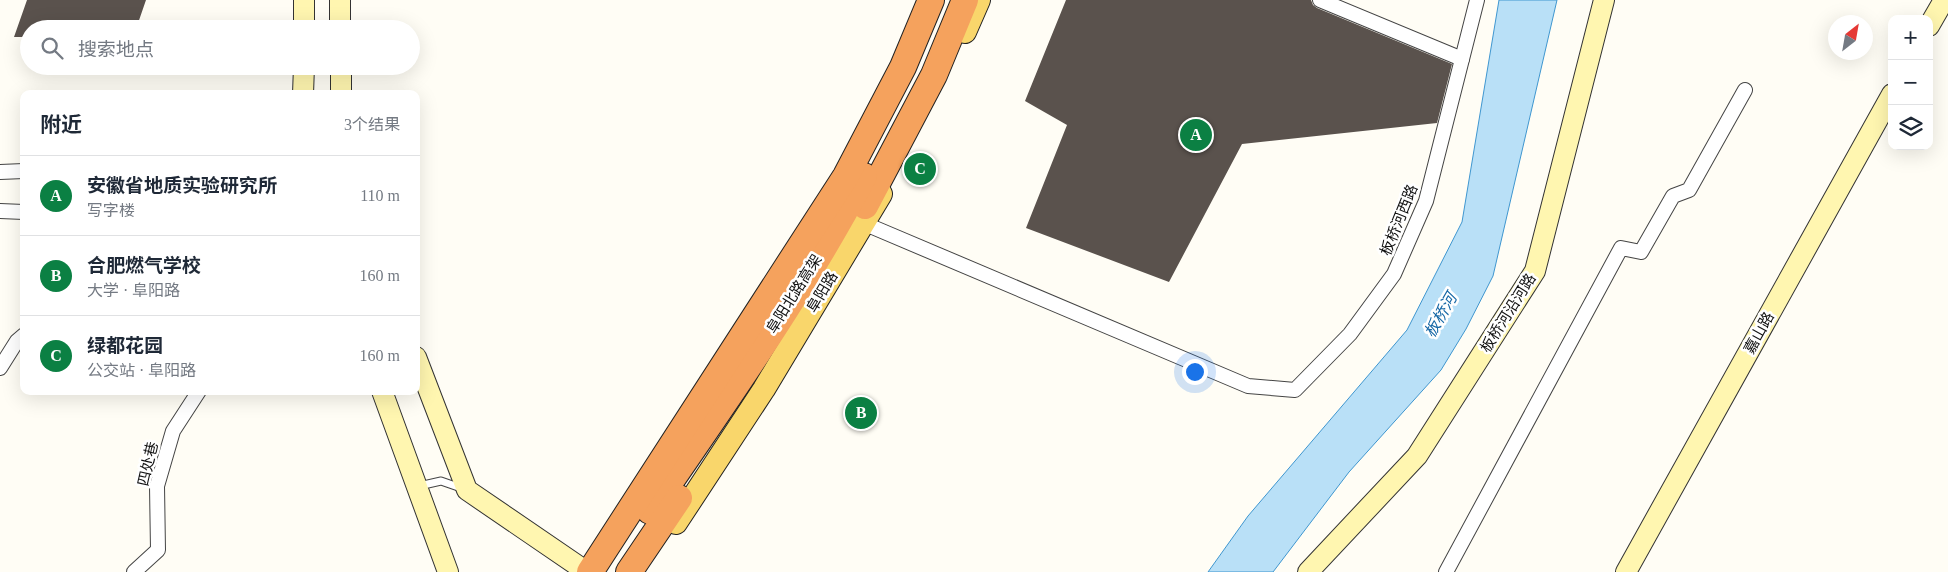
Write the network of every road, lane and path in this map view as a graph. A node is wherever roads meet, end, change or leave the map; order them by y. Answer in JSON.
{"nodes":[{"id":1,"x":304,"y":0,"type":"edge"},
{"id":2,"x":340,"y":0,"type":"edge"},
{"id":3,"x":931,"y":0,"type":"edge"},
{"id":4,"x":950,"y":0,"type":"edge"},
{"id":5,"x":965,"y":0,"type":"edge"},
{"id":6,"x":979,"y":0,"type":"edge"},
{"id":7,"x":1320,"y":0,"type":"edge"},
{"id":8,"x":1477,"y":0,"type":"edge"},
{"id":9,"x":1604,"y":0,"type":"edge"},
{"id":10,"x":1944,"y":0,"type":"edge"},
{"id":11,"x":1933,"y":19,"type":"edge"},
{"id":12,"x":304,"y":20,"type":"edge"},
{"id":13,"x":340,"y":20,"type":"edge"},
{"id":14,"x":1462,"y":59,"type":"junction"},
{"id":15,"x":304,"y":75,"type":"edge"},
{"id":16,"x":340,"y":75,"type":"edge"},
{"id":17,"x":303,"y":90,"type":"edge"},
{"id":18,"x":341,"y":90,"type":"edge"},
{"id":19,"x":1745,"y":90,"type":"dead end"},
{"id":20,"x":1888,"y":101,"type":"edge"},
{"id":21,"x":20,"y":171,"type":"edge"},
{"id":22,"x":0,"y":172,"type":"edge"},
{"id":23,"x":0,"y":211,"type":"edge"},
{"id":24,"x":20,"y":212,"type":"edge"},
{"id":25,"x":863,"y":223,"type":"junction"},
{"id":26,"x":20,"y":338,"type":"edge"},
{"id":27,"x":0,"y":368,"type":"edge"},
{"id":28,"x":420,"y":368,"type":"edge"},
{"id":29,"x":196,"y":395,"type":"edge"},
{"id":30,"x":383,"y":395,"type":"edge"},
{"id":31,"x":417,"y":487,"type":"junction"},
{"id":32,"x":466,"y":490,"type":"junction"},
{"id":33,"x":134,"y":572,"type":"edge"},
{"id":34,"x":448,"y":572,"type":"edge"},
{"id":35,"x":588,"y":572,"type":"edge"},
{"id":36,"x":609,"y":572,"type":"edge"},
{"id":37,"x":629,"y":572,"type":"edge"},
{"id":38,"x":644,"y":572,"type":"edge"},
{"id":39,"x":1308,"y":572,"type":"edge"},
{"id":40,"x":1446,"y":572,"type":"edge"},
{"id":41,"x":1626,"y":572,"type":"edge"}],
"edges":[{"from":1,"to":12,"type":"street"},
{"from":2,"to":13,"type":"street"},
{"from":3,"to":35,"type":"highway"},
{"from":4,"to":36,"type":"highway","name":"阜阳北路高架"},
{"from":5,"to":37,"type":"highway","name":"阜阳北路高架"},
{"from":6,"to":25,"type":"main road","name":"阜阳路"},
{"from":7,"to":14,"type":"street"},
{"from":8,"to":14,"type":"street","name":"板桥河西路"},
{"from":9,"to":39,"type":"street","name":"板桥河沿河路"},
{"from":10,"to":11,"type":"street"},
{"from":14,"to":25,"type":"street","name":"板桥河西路"},
{"from":15,"to":17,"type":"street"},
{"from":16,"to":18,"type":"street"},
{"from":19,"to":40,"type":"street"},
{"from":20,"to":41,"type":"street","name":"嘉山路"},
{"from":21,"to":22,"type":"street"},
{"from":23,"to":24,"type":"street"},
{"from":25,"to":38,"type":"main road","name":"阜阳路"},
{"from":26,"to":27,"type":"street"},
{"from":28,"to":32,"type":"street"},
{"from":29,"to":33,"type":"street","name":"四处巷"},
{"from":30,"to":31,"type":"street"},
{"from":31,"to":32,"type":"lane"},
{"from":31,"to":34,"type":"street"},
{"from":32,"to":35,"type":"street"}]}
